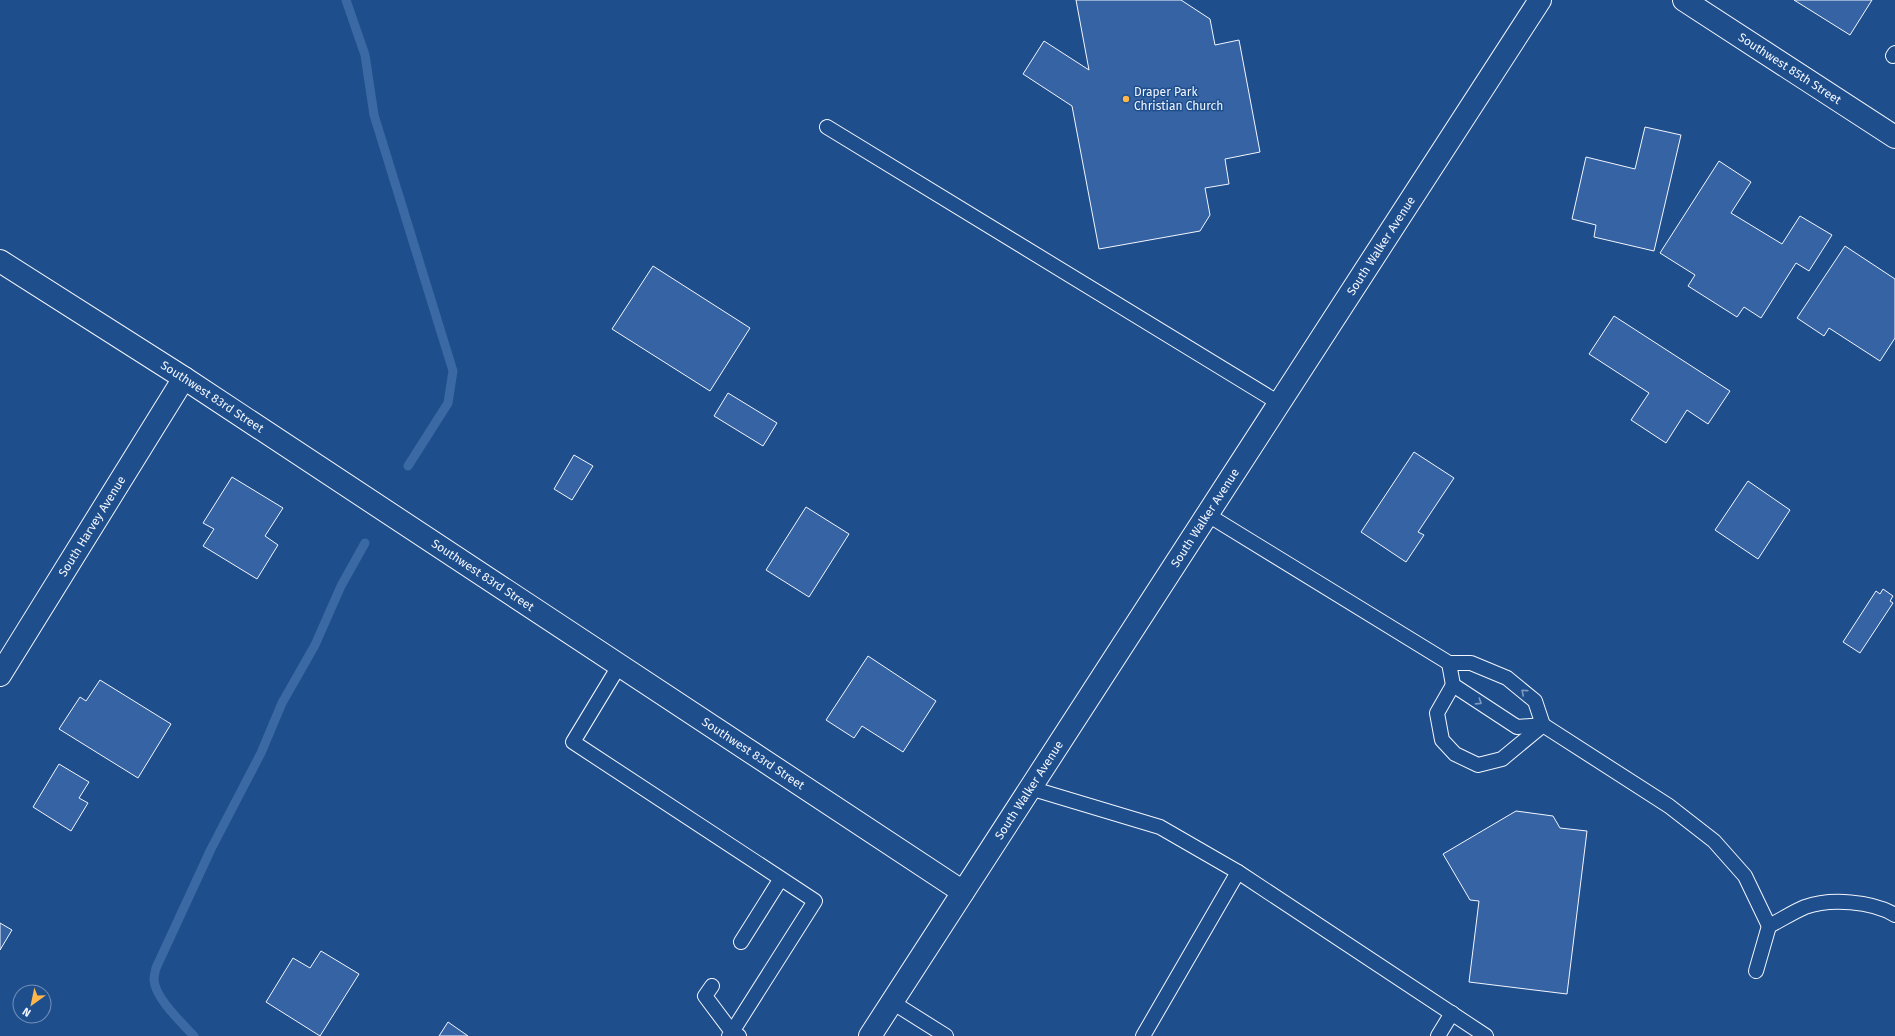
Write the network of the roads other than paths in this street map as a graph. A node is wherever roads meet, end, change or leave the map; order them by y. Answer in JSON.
{"nodes":[{"id":1,"x":1540,"y":0,"type":"edge"},
{"id":2,"x":1684,"y":0,"type":"edge"},
{"id":3,"x":827,"y":127,"type":"dead end"},
{"id":4,"x":1895,"y":137,"type":"edge"},
{"id":5,"x":0,"y":261,"type":"edge"},
{"id":6,"x":184,"y":378,"type":"junction"},
{"id":7,"x":1279,"y":403,"type":"junction"},
{"id":8,"x":1208,"y":515,"type":"junction"},
{"id":9,"x":1449,"y":663,"type":"junction"},
{"id":10,"x":619,"y":666,"type":"junction"},
{"id":11,"x":0,"y":675,"type":"edge"},
{"id":12,"x":1453,"y":685,"type":"junction"},
{"id":13,"x":1543,"y":724,"type":"junction"},
{"id":14,"x":1030,"y":788,"type":"junction"},
{"id":15,"x":1238,"y":872,"type":"junction"},
{"id":16,"x":780,"y":880,"type":"junction"},
{"id":17,"x":963,"y":892,"type":"junction"},
{"id":18,"x":1895,"y":915,"type":"edge"},
{"id":19,"x":1769,"y":926,"type":"junction"},
{"id":20,"x":741,"y":942,"type":"dead end"},
{"id":21,"x":1756,"y":971,"type":"dead end"},
{"id":22,"x":712,"y":986,"type":"dead end"},
{"id":23,"x":892,"y":1002,"type":"junction"},
{"id":24,"x":1452,"y":1013,"type":"junction"},
{"id":25,"x":733,"y":1034,"type":"edge"},
{"id":26,"x":870,"y":1036,"type":"edge"},
{"id":27,"x":946,"y":1036,"type":"edge"},
{"id":28,"x":1143,"y":1036,"type":"edge"},
{"id":29,"x":1438,"y":1036,"type":"edge"},
{"id":30,"x":1486,"y":1036,"type":"edge"}],
"edges":[{"from":1,"to":7,"type":"street","name":"South Walker Avenue"},
{"from":2,"to":4,"type":"street","name":"Southwest 85th Street"},
{"from":3,"to":7,"type":"lane"},
{"from":5,"to":6,"type":"street","name":"Southwest 83rd Street"},
{"from":6,"to":10,"type":"street","name":"Southwest 83rd Street"},
{"from":6,"to":11,"type":"street","name":"South Harvey Avenue"},
{"from":7,"to":8,"type":"street","name":"South Walker Avenue"},
{"from":8,"to":9,"type":"lane"},
{"from":8,"to":14,"type":"street","name":"South Walker Avenue"},
{"from":9,"to":12,"type":"lane"},
{"from":13,"to":9,"type":"lane","one_way":true},
{"from":10,"to":16,"type":"lane"},
{"from":10,"to":17,"type":"street","name":"Southwest 83rd Street"},
{"from":12,"to":13,"type":"lane","one_way":true},
{"from":12,"to":13,"type":"lane"},
{"from":13,"to":19,"type":"lane"},
{"from":14,"to":15,"type":"lane"},
{"from":14,"to":17,"type":"street","name":"South Walker Avenue"},
{"from":15,"to":24,"type":"lane"},
{"from":15,"to":28,"type":"lane"},
{"from":16,"to":20,"type":"lane"},
{"from":16,"to":25,"type":"lane"},
{"from":17,"to":23,"type":"street","name":"South Walker Avenue"},
{"from":18,"to":19,"type":"lane"},
{"from":19,"to":21,"type":"lane"},
{"from":22,"to":25,"type":"lane"},
{"from":23,"to":26,"type":"street","name":"South Walker Avenue"},
{"from":23,"to":27,"type":"lane"},
{"from":24,"to":29,"type":"lane"},
{"from":24,"to":30,"type":"lane"}]}
